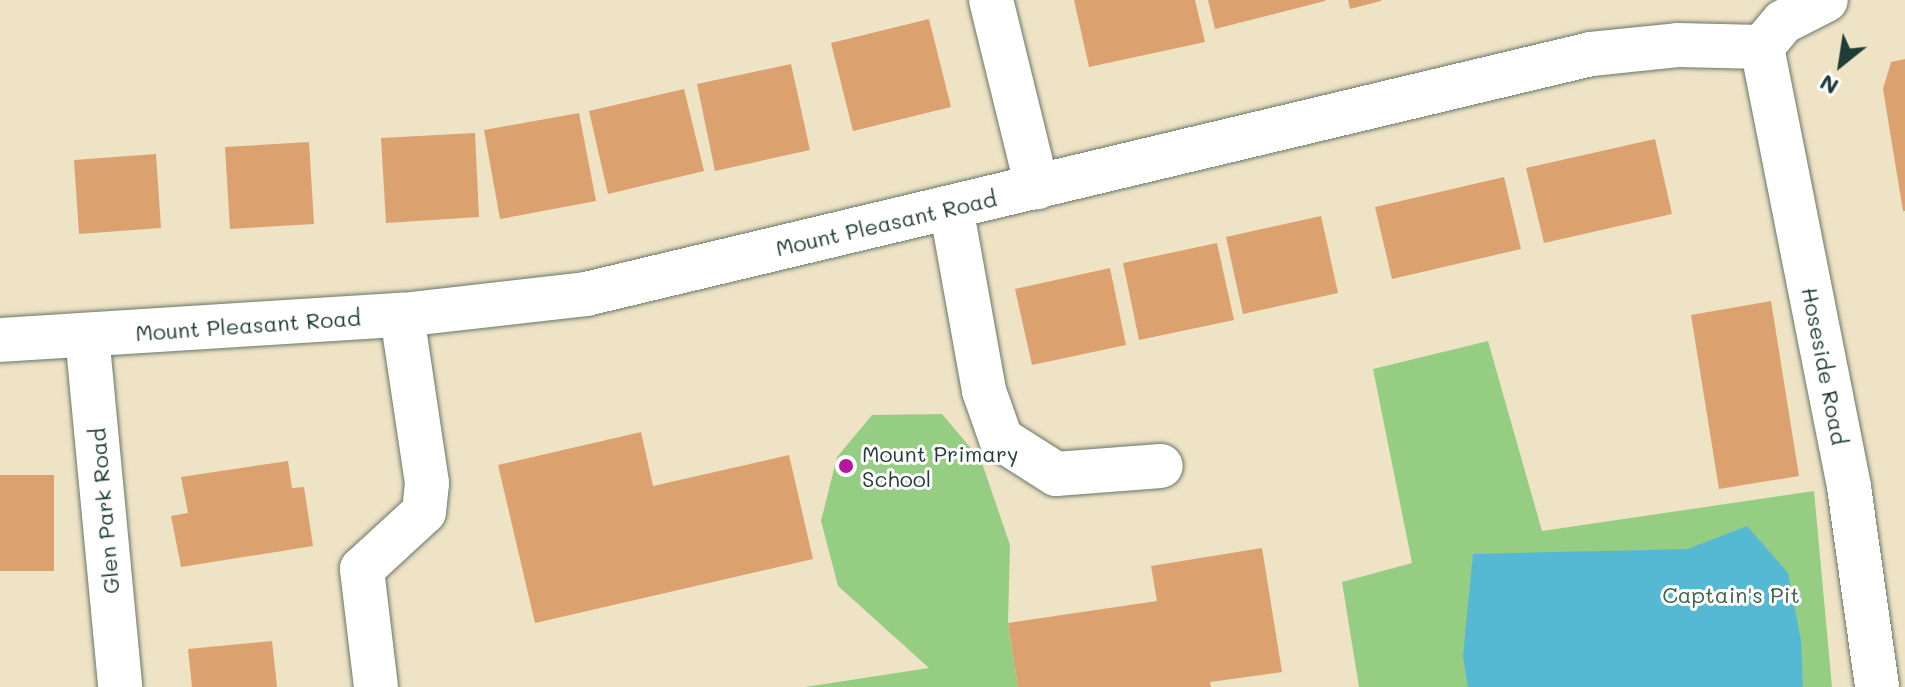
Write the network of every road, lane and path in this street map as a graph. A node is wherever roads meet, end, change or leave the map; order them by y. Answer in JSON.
{"nodes":[{"id":1,"x":991,"y":0,"type":"edge"},
{"id":2,"x":1826,"y":0,"type":"edge"},
{"id":3,"x":1762,"y":47,"type":"junction"},
{"id":4,"x":1037,"y":187,"type":"junction"},
{"id":5,"x":951,"y":207,"type":"junction"},
{"id":6,"x":402,"y":315,"type":"junction"},
{"id":7,"x":87,"y":335,"type":"junction"},
{"id":8,"x":0,"y":340,"type":"edge"},
{"id":9,"x":1161,"y":466,"type":"dead end"},
{"id":10,"x":120,"y":687,"type":"edge"},
{"id":11,"x":376,"y":687,"type":"edge"},
{"id":12,"x":1877,"y":687,"type":"edge"}],
"edges":[{"from":1,"to":4,"type":"street"},
{"from":2,"to":3,"type":"street"},
{"from":3,"to":4,"type":"street","name":"Mount Pleasant Road"},
{"from":3,"to":12,"type":"street","name":"Hoseside Road"},
{"from":4,"to":5,"type":"street","name":"Mount Pleasant Road"},
{"from":5,"to":6,"type":"street","name":"Mount Pleasant Road"},
{"from":5,"to":9,"type":"street"},
{"from":6,"to":7,"type":"street","name":"Mount Pleasant Road"},
{"from":6,"to":11,"type":"street"},
{"from":7,"to":8,"type":"street","name":"Mount Pleasant Road"},
{"from":7,"to":10,"type":"street","name":"Glen Park Road"}]}
